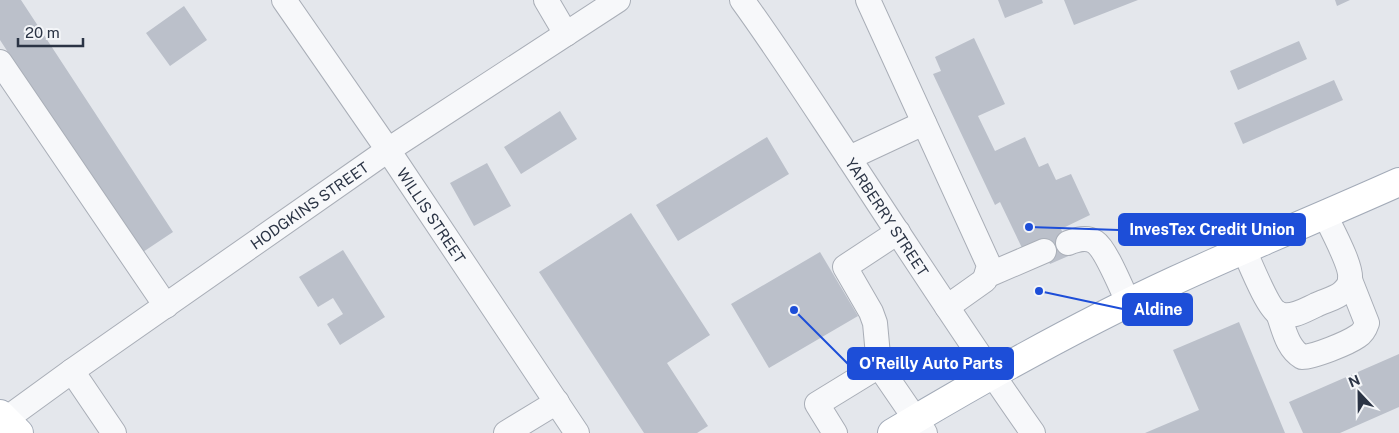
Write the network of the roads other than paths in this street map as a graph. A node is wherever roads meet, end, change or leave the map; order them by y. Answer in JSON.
{"nodes":[{"id":1,"x":284,"y":0,"type":"edge"},
{"id":2,"x":546,"y":0,"type":"edge"},
{"id":3,"x":618,"y":0,"type":"edge"},
{"id":4,"x":742,"y":0,"type":"edge"},
{"id":5,"x":868,"y":0,"type":"edge"},
{"id":6,"x":566,"y":34,"type":"junction"},
{"id":7,"x":0,"y":62,"type":"edge"},
{"id":8,"x":924,"y":123,"type":"junction"},
{"id":9,"x":388,"y":150,"type":"junction"},
{"id":10,"x":849,"y":158,"type":"junction"},
{"id":11,"x":1397,"y":189,"type":"edge"},
{"id":12,"x":1325,"y":215,"type":"junction"},
{"id":13,"x":898,"y":232,"type":"junction"},
{"id":14,"x":1068,"y":243,"type":"dead end"},
{"id":15,"x":1244,"y":250,"type":"junction"},
{"id":16,"x":1044,"y":251,"type":"dead end"},
{"id":17,"x":986,"y":276,"type":"junction"},
{"id":18,"x":1350,"y":280,"type":"junction"},
{"id":19,"x":1129,"y":304,"type":"junction"},
{"id":20,"x":166,"y":306,"type":"junction"},
{"id":21,"x":947,"y":307,"type":"junction"},
{"id":22,"x":1278,"y":313,"type":"junction"},
{"id":23,"x":879,"y":366,"type":"junction"},
{"id":24,"x":72,"y":371,"type":"junction"},
{"id":25,"x":991,"y":374,"type":"junction"},
{"id":26,"x":557,"y":402,"type":"junction"},
{"id":27,"x":8,"y":422,"type":"edge"},
{"id":28,"x":920,"y":426,"type":"edge"},
{"id":29,"x":114,"y":433,"type":"edge"},
{"id":30,"x":506,"y":433,"type":"edge"},
{"id":31,"x":578,"y":433,"type":"edge"},
{"id":32,"x":834,"y":433,"type":"edge"},
{"id":33,"x":892,"y":433,"type":"edge"},
{"id":34,"x":1031,"y":433,"type":"edge"}],
"edges":[{"from":1,"to":9,"type":"street","name":"WILLIS STREET"},
{"from":2,"to":6,"type":"street"},
{"from":3,"to":6,"type":"street","name":"HODGKINS STREET"},
{"from":4,"to":10,"type":"street","name":"YARBERRY STREET"},
{"from":5,"to":8,"type":"street"},
{"from":6,"to":9,"type":"street","name":"HODGKINS STREET"},
{"from":7,"to":20,"type":"street"},
{"from":8,"to":10,"type":"street"},
{"from":8,"to":17,"type":"street"},
{"from":9,"to":20,"type":"street","name":"HODGKINS STREET"},
{"from":9,"to":26,"type":"street","name":"WILLIS STREET"},
{"from":10,"to":13,"type":"street","name":"YARBERRY STREET"},
{"from":11,"to":12,"type":"main road"},
{"from":12,"to":15,"type":"main road"},
{"from":12,"to":18,"type":"street"},
{"from":13,"to":21,"type":"street","name":"YARBERRY STREET"},
{"from":13,"to":23,"type":"street"},
{"from":14,"to":19,"type":"street"},
{"from":15,"to":19,"type":"main road"},
{"from":15,"to":22,"type":"street"},
{"from":16,"to":17,"type":"street"},
{"from":17,"to":21,"type":"street"},
{"from":18,"to":22,"type":"street"},
{"from":18,"to":22,"type":"street"},
{"from":19,"to":25,"type":"main road"},
{"from":20,"to":24,"type":"street","name":"HODGKINS STREET"},
{"from":21,"to":25,"type":"street","name":"YARBERRY STREET"},
{"from":23,"to":28,"type":"street"},
{"from":23,"to":32,"type":"street"},
{"from":24,"to":27,"type":"street","name":"HODGKINS STREET"},
{"from":24,"to":29,"type":"street"},
{"from":25,"to":28,"type":"main road"},
{"from":25,"to":34,"type":"street","name":"YARBERRY STREET"},
{"from":26,"to":30,"type":"street"},
{"from":26,"to":31,"type":"street","name":"WILLIS STREET"},
{"from":28,"to":33,"type":"main road"}]}
